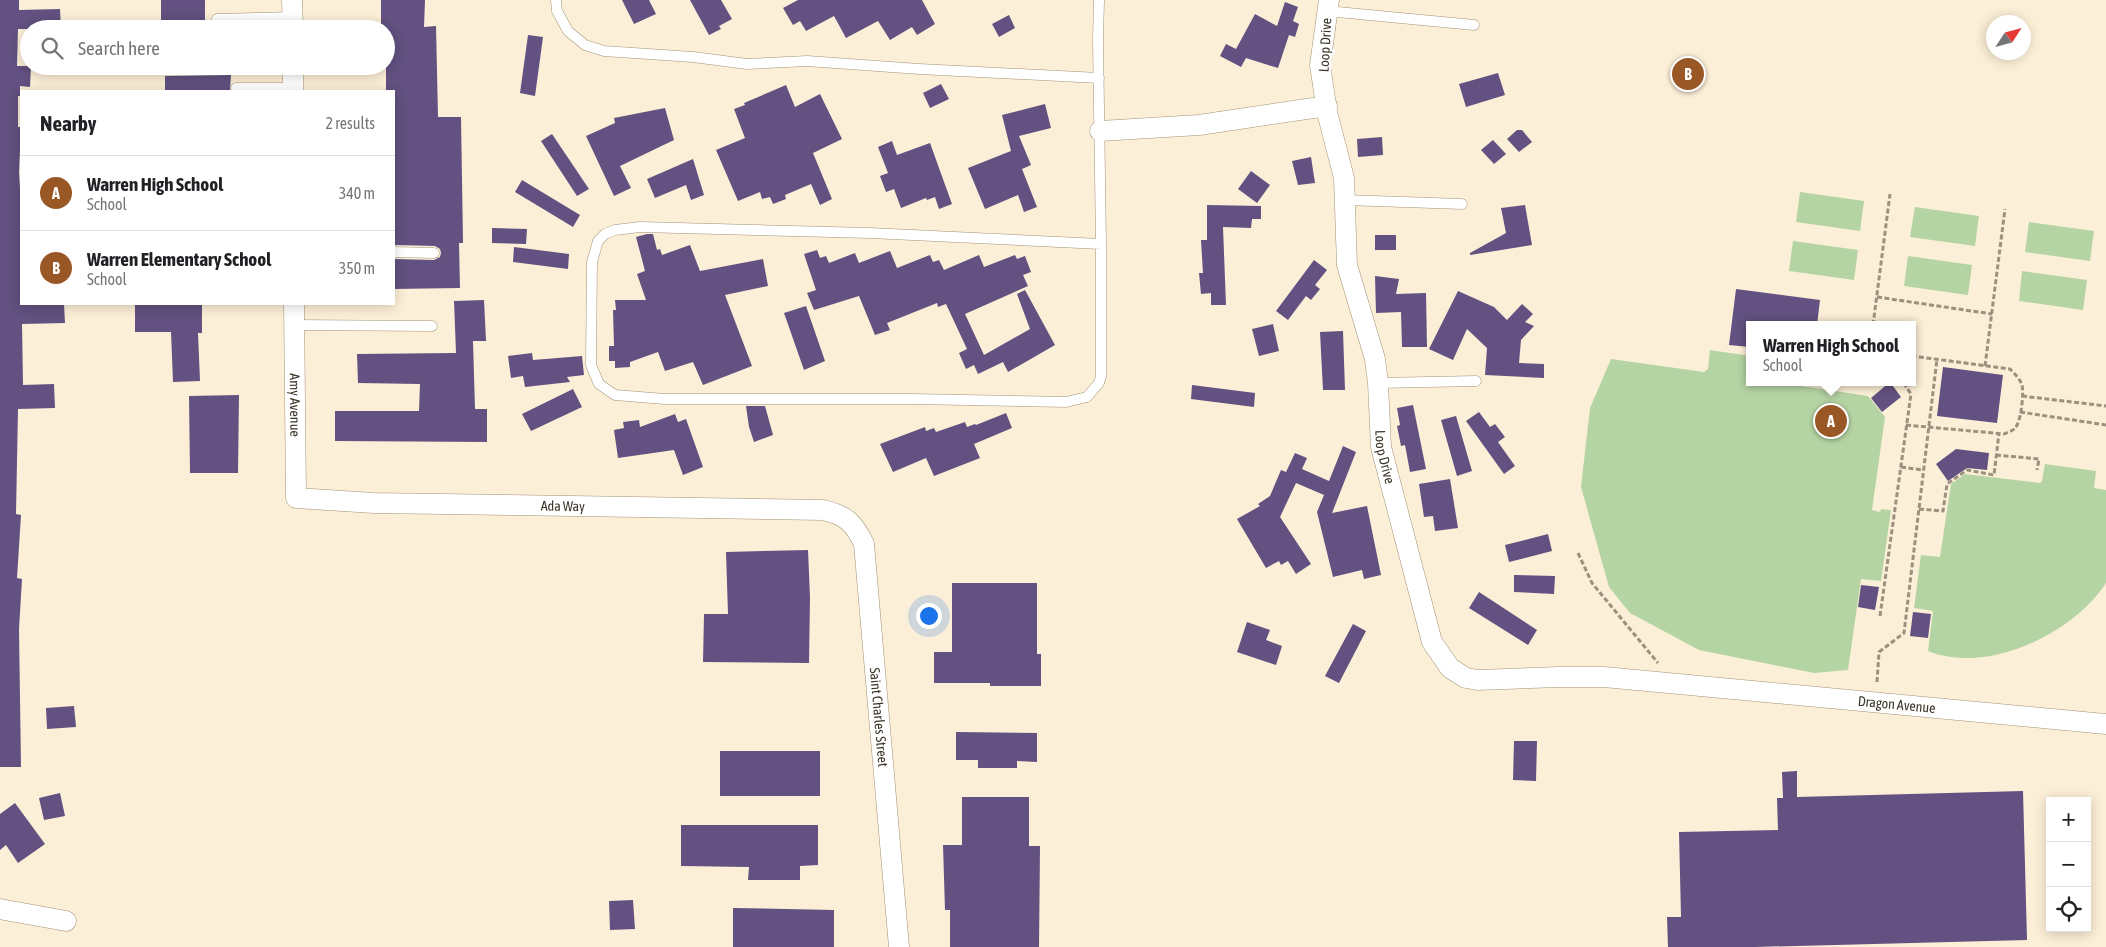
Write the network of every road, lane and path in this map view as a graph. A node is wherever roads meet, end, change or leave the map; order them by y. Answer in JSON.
{"nodes":[{"id":1,"x":556,"y":0,"type":"edge"},
{"id":2,"x":1099,"y":0,"type":"edge"},
{"id":3,"x":1328,"y":5,"type":"edge"},
{"id":4,"x":293,"y":15,"type":"edge"},
{"id":5,"x":216,"y":19,"type":"dead end"},
{"id":6,"x":1474,"y":25,"type":"dead end"},
{"id":7,"x":293,"y":75,"type":"edge"},
{"id":8,"x":1099,"y":78,"type":"junction"},
{"id":9,"x":236,"y":88,"type":"dead end"},
{"id":10,"x":293,"y":89,"type":"edge"},
{"id":11,"x":1327,"y":106,"type":"junction"},
{"id":12,"x":1100,"y":131,"type":"junction"},
{"id":13,"x":1890,"y":194,"type":"dead end"},
{"id":14,"x":1345,"y":200,"type":"junction"},
{"id":15,"x":1462,"y":204,"type":"dead end"},
{"id":16,"x":2005,"y":209,"type":"dead end"},
{"id":17,"x":1101,"y":244,"type":"junction"},
{"id":18,"x":395,"y":252,"type":"edge"},
{"id":19,"x":434,"y":252,"type":"dead end"},
{"id":20,"x":1877,"y":297,"type":"junction"},
{"id":21,"x":294,"y":305,"type":"edge"},
{"id":22,"x":1992,"y":314,"type":"junction"},
{"id":23,"x":1874,"y":321,"type":"edge"},
{"id":24,"x":294,"y":325,"type":"junction"},
{"id":25,"x":432,"y":326,"type":"dead end"},
{"id":26,"x":1916,"y":356,"type":"edge"},
{"id":27,"x":1937,"y":359,"type":"junction"},
{"id":28,"x":1985,"y":366,"type":"junction"},
{"id":29,"x":1476,"y":381,"type":"dead end"},
{"id":30,"x":1378,"y":383,"type":"junction"},
{"id":31,"x":1906,"y":386,"type":"edge"},
{"id":32,"x":2022,"y":396,"type":"junction"},
{"id":33,"x":2106,"y":406,"type":"edge"},
{"id":34,"x":2020,"y":412,"type":"junction"},
{"id":35,"x":1906,"y":425,"type":"junction"},
{"id":36,"x":2106,"y":425,"type":"edge"},
{"id":37,"x":1928,"y":427,"type":"junction"},
{"id":38,"x":1999,"y":433,"type":"junction"},
{"id":39,"x":1996,"y":454,"type":"junction"},
{"id":40,"x":1900,"y":467,"type":"junction"},
{"id":41,"x":1923,"y":470,"type":"junction"},
{"id":42,"x":2037,"y":470,"type":"dead end"},
{"id":43,"x":304,"y":499,"type":"joint"},
{"id":44,"x":1919,"y":509,"type":"junction"},
{"id":45,"x":823,"y":510,"type":"joint"},
{"id":46,"x":1578,"y":553,"type":"dead end"},
{"id":47,"x":1880,"y":616,"type":"dead end"},
{"id":48,"x":1658,"y":663,"type":"dead end"},
{"id":49,"x":1877,"y":682,"type":"dead end"},
{"id":50,"x":1688,"y":685,"type":"joint"},
{"id":51,"x":2106,"y":724,"type":"edge"},
{"id":52,"x":0,"y":909,"type":"edge"},
{"id":53,"x":66,"y":921,"type":"dead end"},
{"id":54,"x":899,"y":947,"type":"edge"}],
"edges":[{"from":1,"to":8,"type":"lane"},
{"from":2,"to":8,"type":"lane"},
{"from":3,"to":6,"type":"lane"},
{"from":3,"to":11,"type":"street","name":"Loop Drive"},
{"from":4,"to":5,"type":"lane"},
{"from":7,"to":10,"type":"street"},
{"from":8,"to":12,"type":"lane"},
{"from":9,"to":10,"type":"lane"},
{"from":11,"to":12,"type":"street"},
{"from":11,"to":14,"type":"street","name":"Loop Drive"},
{"from":12,"to":17,"type":"lane"},
{"from":13,"to":20,"type":"path"},
{"from":14,"to":15,"type":"lane"},
{"from":14,"to":30,"type":"street","name":"Loop Drive"},
{"from":16,"to":22,"type":"path"},
{"from":17,"to":17,"type":"lane"},
{"from":18,"to":19,"type":"lane"},
{"from":20,"to":22,"type":"path"},
{"from":20,"to":23,"type":"path"},
{"from":21,"to":24,"type":"street","name":"Amy Avenue"},
{"from":22,"to":28,"type":"path"},
{"from":24,"to":25,"type":"lane"},
{"from":24,"to":43,"type":"street","name":"Amy Avenue"},
{"from":26,"to":27,"type":"path"},
{"from":27,"to":28,"type":"path"},
{"from":27,"to":37,"type":"path"},
{"from":28,"to":32,"type":"path"},
{"from":29,"to":30,"type":"lane"},
{"from":30,"to":50,"type":"street","name":"Loop Drive"},
{"from":31,"to":35,"type":"path"},
{"from":32,"to":33,"type":"path"},
{"from":32,"to":34,"type":"path"},
{"from":34,"to":36,"type":"path"},
{"from":34,"to":38,"type":"path"},
{"from":35,"to":37,"type":"path"},
{"from":35,"to":40,"type":"path"},
{"from":37,"to":38,"type":"path"},
{"from":37,"to":41,"type":"path"},
{"from":38,"to":39,"type":"path"},
{"from":39,"to":42,"type":"path"},
{"from":39,"to":44,"type":"path"},
{"from":40,"to":41,"type":"path"},
{"from":40,"to":47,"type":"path"},
{"from":41,"to":44,"type":"path"},
{"from":43,"to":45,"type":"street","name":"Ada Way"},
{"from":44,"to":49,"type":"path"},
{"from":45,"to":54,"type":"street","name":"Saint Charles Street"},
{"from":46,"to":48,"type":"path"},
{"from":50,"to":51,"type":"street","name":"Dragon Avenue"},
{"from":52,"to":53,"type":"street"}]}
